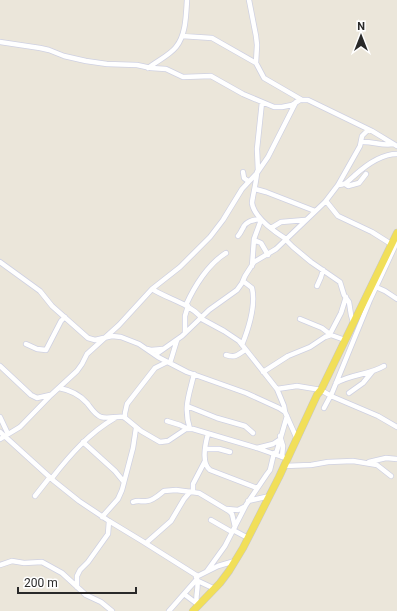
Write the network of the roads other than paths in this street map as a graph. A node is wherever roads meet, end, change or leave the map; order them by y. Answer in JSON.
{"nodes":[{"id":1,"x":186,"y":0,"type":"edge"},
{"id":2,"x":249,"y":0,"type":"edge"},
{"id":3,"x":182,"y":36,"type":"junction"},
{"id":4,"x":0,"y":42,"type":"edge"},
{"id":5,"x":256,"y":63,"type":"junction"},
{"id":6,"x":148,"y":68,"type":"junction"},
{"id":7,"x":302,"y":100,"type":"junction"},
{"id":8,"x":262,"y":102,"type":"junction"},
{"id":9,"x":296,"y":102,"type":"junction"},
{"id":10,"x":368,"y":130,"type":"junction"},
{"id":11,"x":361,"y":142,"type":"junction"},
{"id":12,"x":395,"y":145,"type":"edge"},
{"id":13,"x":397,"y":154,"type":"edge"},
{"id":14,"x":258,"y":171,"type":"junction"},
{"id":15,"x":243,"y":172,"type":"dead end"},
{"id":16,"x":366,"y":174,"type":"dead end"},
{"id":17,"x":248,"y":181,"type":"junction"},
{"id":18,"x":345,"y":184,"type":"junction"},
{"id":19,"x":338,"y":185,"type":"junction"},
{"id":20,"x":255,"y":189,"type":"junction"},
{"id":21,"x":326,"y":201,"type":"junction"},
{"id":22,"x":314,"y":211,"type":"junction"},
{"id":23,"x":260,"y":219,"type":"junction"},
{"id":24,"x":304,"y":220,"type":"junction"},
{"id":25,"x":271,"y":228,"type":"junction"},
{"id":26,"x":397,"y":233,"type":"edge"},
{"id":27,"x":238,"y":236,"type":"dead end"},
{"id":28,"x":254,"y":240,"type":"junction"},
{"id":29,"x":286,"y":240,"type":"junction"},
{"id":30,"x":394,"y":243,"type":"edge"},
{"id":31,"x":392,"y":252,"type":"junction"},
{"id":32,"x":226,"y":253,"type":"dead end"},
{"id":33,"x":268,"y":255,"type":"junction"},
{"id":34,"x":397,"y":255,"type":"edge"},
{"id":35,"x":0,"y":262,"type":"edge"},
{"id":36,"x":252,"y":266,"type":"junction"},
{"id":37,"x":323,"y":270,"type":"junction"},
{"id":38,"x":243,"y":280,"type":"junction"},
{"id":39,"x":316,"y":286,"type":"dead end"},
{"id":40,"x":376,"y":287,"type":"junction"},
{"id":41,"x":152,"y":289,"type":"junction"},
{"id":42,"x":346,"y":297,"type":"junction"},
{"id":43,"x":397,"y":299,"type":"edge"},
{"id":44,"x":187,"y":306,"type":"junction"},
{"id":45,"x":65,"y":317,"type":"junction"},
{"id":46,"x":201,"y":318,"type":"junction"},
{"id":47,"x":300,"y":319,"type":"dead end"},
{"id":48,"x":353,"y":322,"type":"junction"},
{"id":49,"x":185,"y":333,"type":"junction"},
{"id":50,"x":330,"y":335,"type":"junction"},
{"id":51,"x":104,"y":339,"type":"junction"},
{"id":52,"x":177,"y":340,"type":"junction"},
{"id":53,"x":345,"y":340,"type":"junction"},
{"id":54,"x":26,"y":344,"type":"dead end"},
{"id":55,"x":144,"y":347,"type":"junction"},
{"id":56,"x":243,"y":347,"type":"junction"},
{"id":57,"x":164,"y":349,"type":"junction"},
{"id":58,"x":226,"y":355,"type":"dead end"},
{"id":59,"x":156,"y":356,"type":"junction"},
{"id":60,"x":169,"y":362,"type":"junction"},
{"id":61,"x":0,"y":366,"type":"edge"},
{"id":62,"x":384,"y":366,"type":"dead end"},
{"id":63,"x":157,"y":367,"type":"junction"},
{"id":64,"x":341,"y":370,"type":"junction"},
{"id":65,"x":263,"y":372,"type":"junction"},
{"id":66,"x":372,"y":372,"type":"junction"},
{"id":67,"x":194,"y":374,"type":"junction"},
{"id":68,"x":349,"y":378,"type":"junction"},
{"id":69,"x":336,"y":383,"type":"junction"},
{"id":70,"x":59,"y":388,"type":"junction"},
{"id":71,"x":277,"y":389,"type":"junction"},
{"id":72,"x":321,"y":390,"type":"junction"},
{"id":73,"x":349,"y":393,"type":"dead end"},
{"id":74,"x":51,"y":395,"type":"junction"},
{"id":75,"x":331,"y":396,"type":"junction"},
{"id":76,"x":187,"y":406,"type":"junction"},
{"id":77,"x":324,"y":408,"type":"dead end"},
{"id":78,"x":286,"y":414,"type":"junction"},
{"id":79,"x":0,"y":417,"type":"edge"},
{"id":80,"x":116,"y":417,"type":"junction"},
{"id":81,"x":125,"y":418,"type":"junction"},
{"id":82,"x":167,"y":421,"type":"dead end"},
{"id":83,"x":397,"y":427,"type":"edge"},
{"id":84,"x":136,"y":428,"type":"junction"},
{"id":85,"x":189,"y":429,"type":"junction"},
{"id":86,"x":0,"y":432,"type":"edge"},
{"id":87,"x":253,"y":432,"type":"dead end"},
{"id":88,"x":208,"y":434,"type":"junction"},
{"id":89,"x":4,"y":436,"type":"edge"},
{"id":90,"x":280,"y":438,"type":"junction"},
{"id":91,"x":297,"y":440,"type":"junction"},
{"id":92,"x":83,"y":442,"type":"junction"},
{"id":93,"x":256,"y":448,"type":"junction"},
{"id":94,"x":205,"y":449,"type":"junction"},
{"id":95,"x":230,"y":452,"type":"dead end"},
{"id":96,"x":275,"y":454,"type":"junction"},
{"id":97,"x":285,"y":458,"type":"junction"},
{"id":98,"x":397,"y":459,"type":"edge"},
{"id":99,"x":205,"y":461,"type":"junction"},
{"id":100,"x":367,"y":463,"type":"junction"},
{"id":101,"x":284,"y":466,"type":"junction"},
{"id":102,"x":391,"y":476,"type":"dead end"},
{"id":103,"x":51,"y":478,"type":"junction"},
{"id":104,"x":124,"y":482,"type":"junction"},
{"id":105,"x":257,"y":488,"type":"junction"},
{"id":106,"x":191,"y":492,"type":"junction"},
{"id":107,"x":35,"y":496,"type":"dead end"},
{"id":108,"x":270,"y":496,"type":"junction"},
{"id":109,"x":248,"y":501,"type":"junction"},
{"id":110,"x":133,"y":502,"type":"dead end"},
{"id":111,"x":244,"y":507,"type":"junction"},
{"id":112,"x":226,"y":508,"type":"junction"},
{"id":113,"x":102,"y":517,"type":"junction"},
{"id":114,"x":211,"y":520,"type":"dead end"},
{"id":115,"x":108,"y":521,"type":"junction"},
{"id":116,"x":233,"y":530,"type":"junction"},
{"id":117,"x":248,"y":538,"type":"junction"},
{"id":118,"x":146,"y":543,"type":"junction"},
{"id":119,"x":235,"y":561,"type":"junction"},
{"id":120,"x":0,"y":565,"type":"edge"},
{"id":121,"x":207,"y":571,"type":"junction"},
{"id":122,"x":197,"y":579,"type":"junction"},
{"id":123,"x":77,"y":587,"type":"junction"},
{"id":124,"x":215,"y":588,"type":"junction"},
{"id":125,"x":184,"y":594,"type":"junction"},
{"id":126,"x":195,"y":606,"type":"edge"},
{"id":127,"x":112,"y":611,"type":"edge"},
{"id":128,"x":169,"y":611,"type":"edge"}],
"edges":[{"from":1,"to":3,"type":"street"},
{"from":2,"to":5,"type":"street"},
{"from":3,"to":5,"type":"street"},
{"from":3,"to":6,"type":"street"},
{"from":4,"to":6,"type":"street"},
{"from":5,"to":7,"type":"street"},
{"from":6,"to":8,"type":"street"},
{"from":7,"to":9,"type":"street"},
{"from":7,"to":10,"type":"street"},
{"from":8,"to":9,"type":"street"},
{"from":8,"to":14,"type":"street"},
{"from":9,"to":14,"type":"street"},
{"from":10,"to":11,"type":"street"},
{"from":10,"to":12,"type":"street"},
{"from":11,"to":12,"type":"street"},
{"from":11,"to":19,"type":"street"},
{"from":13,"to":18,"type":"street"},
{"from":14,"to":17,"type":"street"},
{"from":14,"to":20,"type":"street"},
{"from":15,"to":17,"type":"street"},
{"from":16,"to":18,"type":"street"},
{"from":17,"to":41,"type":"street"},
{"from":18,"to":19,"type":"street"},
{"from":19,"to":21,"type":"street"},
{"from":20,"to":22,"type":"street"},
{"from":20,"to":23,"type":"street"},
{"from":21,"to":22,"type":"street"},
{"from":21,"to":30,"type":"street"},
{"from":22,"to":24,"type":"street"},
{"from":23,"to":25,"type":"street"},
{"from":23,"to":27,"type":"street"},
{"from":23,"to":28,"type":"street"},
{"from":24,"to":25,"type":"street"},
{"from":24,"to":29,"type":"street"},
{"from":25,"to":29,"type":"street"},
{"from":26,"to":30,"type":"main road"},
{"from":28,"to":33,"type":"street"},
{"from":28,"to":36,"type":"street"},
{"from":29,"to":33,"type":"street"},
{"from":29,"to":37,"type":"street"},
{"from":30,"to":31,"type":"street"},
{"from":30,"to":48,"type":"main road"},
{"from":31,"to":34,"type":"street"},
{"from":31,"to":40,"type":"street"},
{"from":32,"to":44,"type":"street"},
{"from":33,"to":36,"type":"street"},
{"from":35,"to":45,"type":"street"},
{"from":36,"to":38,"type":"street"},
{"from":37,"to":39,"type":"street"},
{"from":37,"to":42,"type":"street"},
{"from":38,"to":46,"type":"street"},
{"from":38,"to":56,"type":"street"},
{"from":40,"to":43,"type":"street"},
{"from":40,"to":64,"type":"street"},
{"from":41,"to":44,"type":"street"},
{"from":41,"to":51,"type":"street"},
{"from":42,"to":48,"type":"street"},
{"from":42,"to":50,"type":"street"},
{"from":44,"to":46,"type":"street"},
{"from":44,"to":49,"type":"street"},
{"from":45,"to":51,"type":"street"},
{"from":45,"to":54,"type":"street"},
{"from":46,"to":49,"type":"street"},
{"from":46,"to":56,"type":"street"},
{"from":47,"to":50,"type":"street"},
{"from":48,"to":53,"type":"main road"},
{"from":49,"to":52,"type":"street"},
{"from":50,"to":53,"type":"street"},
{"from":50,"to":65,"type":"street"},
{"from":51,"to":55,"type":"street"},
{"from":51,"to":70,"type":"street"},
{"from":52,"to":57,"type":"street"},
{"from":52,"to":60,"type":"street"},
{"from":53,"to":72,"type":"main road"},
{"from":55,"to":57,"type":"street"},
{"from":55,"to":59,"type":"street"},
{"from":56,"to":58,"type":"street"},
{"from":56,"to":65,"type":"street"},
{"from":57,"to":59,"type":"street"},
{"from":59,"to":60,"type":"street"},
{"from":59,"to":63,"type":"street"},
{"from":60,"to":63,"type":"street"},
{"from":60,"to":67,"type":"street"},
{"from":61,"to":74,"type":"street"},
{"from":62,"to":66,"type":"street"},
{"from":63,"to":81,"type":"street"},
{"from":64,"to":68,"type":"street"},
{"from":64,"to":69,"type":"street"},
{"from":65,"to":71,"type":"street"},
{"from":66,"to":68,"type":"street"},
{"from":66,"to":73,"type":"street"},
{"from":67,"to":76,"type":"street"},
{"from":67,"to":78,"type":"street"},
{"from":68,"to":69,"type":"street"},
{"from":69,"to":75,"type":"street"},
{"from":70,"to":74,"type":"street"},
{"from":70,"to":80,"type":"street"},
{"from":71,"to":72,"type":"street"},
{"from":71,"to":78,"type":"street"},
{"from":72,"to":75,"type":"street"},
{"from":72,"to":91,"type":"main road"},
{"from":74,"to":89,"type":"street"},
{"from":75,"to":77,"type":"street"},
{"from":75,"to":83,"type":"street"},
{"from":76,"to":85,"type":"street"},
{"from":76,"to":87,"type":"street"},
{"from":78,"to":90,"type":"street"},
{"from":78,"to":91,"type":"street"},
{"from":79,"to":89,"type":"street"},
{"from":80,"to":81,"type":"street"},
{"from":80,"to":92,"type":"street"},
{"from":81,"to":84,"type":"street"},
{"from":82,"to":85,"type":"street"},
{"from":84,"to":85,"type":"street"},
{"from":84,"to":104,"type":"street"},
{"from":85,"to":88,"type":"street"},
{"from":86,"to":89,"type":"street"},
{"from":88,"to":93,"type":"street"},
{"from":88,"to":94,"type":"street"},
{"from":89,"to":103,"type":"street"},
{"from":90,"to":93,"type":"street"},
{"from":90,"to":96,"type":"street"},
{"from":90,"to":97,"type":"street"},
{"from":91,"to":97,"type":"main road"},
{"from":92,"to":103,"type":"street"},
{"from":92,"to":104,"type":"street"},
{"from":93,"to":96,"type":"street"},
{"from":94,"to":95,"type":"street"},
{"from":94,"to":99,"type":"street"},
{"from":96,"to":97,"type":"street"},
{"from":96,"to":105,"type":"street"},
{"from":97,"to":101,"type":"main road"},
{"from":98,"to":100,"type":"street"},
{"from":99,"to":105,"type":"street"},
{"from":99,"to":106,"type":"street"},
{"from":100,"to":101,"type":"street"},
{"from":100,"to":102,"type":"street"},
{"from":101,"to":108,"type":"main road"},
{"from":103,"to":107,"type":"street"},
{"from":103,"to":113,"type":"street"},
{"from":104,"to":113,"type":"street"},
{"from":105,"to":109,"type":"street"},
{"from":106,"to":110,"type":"street"},
{"from":106,"to":112,"type":"street"},
{"from":106,"to":118,"type":"street"},
{"from":108,"to":109,"type":"street"},
{"from":108,"to":117,"type":"main road"},
{"from":109,"to":111,"type":"street"},
{"from":111,"to":112,"type":"street"},
{"from":111,"to":116,"type":"street"},
{"from":112,"to":116,"type":"street"},
{"from":113,"to":115,"type":"street"},
{"from":114,"to":116,"type":"street"},
{"from":115,"to":118,"type":"street"},
{"from":115,"to":123,"type":"street"},
{"from":116,"to":117,"type":"street"},
{"from":116,"to":121,"type":"street"},
{"from":117,"to":119,"type":"main road"},
{"from":118,"to":122,"type":"street"},
{"from":119,"to":121,"type":"street"},
{"from":119,"to":124,"type":"main road"},
{"from":120,"to":123,"type":"street"},
{"from":121,"to":122,"type":"street"},
{"from":122,"to":124,"type":"street"},
{"from":122,"to":125,"type":"street"},
{"from":122,"to":126,"type":"street"},
{"from":123,"to":127,"type":"street"},
{"from":124,"to":126,"type":"main road"},
{"from":125,"to":126,"type":"street"},
{"from":125,"to":128,"type":"street"}]}
